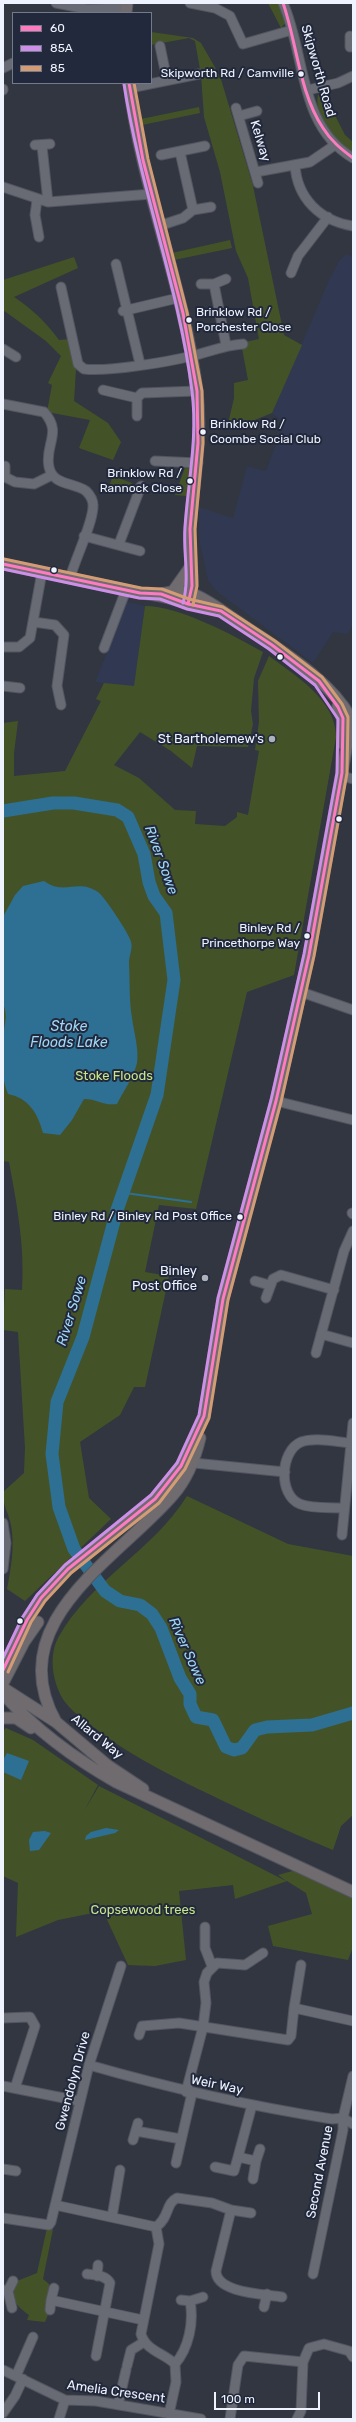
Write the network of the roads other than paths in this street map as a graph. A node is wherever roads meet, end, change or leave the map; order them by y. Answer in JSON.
{"nodes":[{"id":1,"x":56,"y":3,"type":"edge"},
{"id":2,"x":190,"y":3,"type":"edge"},
{"id":3,"x":283,"y":3,"type":"edge"},
{"id":4,"x":211,"y":5,"type":"edge"},
{"id":5,"x":87,"y":6,"type":"edge"},
{"id":6,"x":127,"y":8,"type":"edge"},
{"id":7,"x":292,"y":30,"type":"junction"},
{"id":8,"x":350,"y":36,"type":"dead end"},
{"id":9,"x":160,"y":46,"type":"dead end"},
{"id":10,"x":353,"y":46,"type":"edge"},
{"id":11,"x":12,"y":64,"type":"edge"},
{"id":12,"x":3,"y":68,"type":"edge"},
{"id":13,"x":199,"y":74,"type":"dead end"},
{"id":14,"x":353,"y":76,"type":"edge"},
{"id":15,"x":167,"y":80,"type":"junction"},
{"id":16,"x":152,"y":82,"type":"edge"},
{"id":17,"x":129,"y":85,"type":"edge"},
{"id":18,"x":308,"y":90,"type":"junction"},
{"id":19,"x":257,"y":111,"type":"dead end"},
{"id":20,"x":42,"y":145,"type":"dead end"},
{"id":21,"x":334,"y":145,"type":"junction"},
{"id":22,"x":205,"y":146,"type":"dead end"},
{"id":23,"x":180,"y":152,"type":"junction"},
{"id":24,"x":161,"y":155,"type":"dead end"},
{"id":25,"x":353,"y":158,"type":"edge"},
{"id":26,"x":295,"y":165,"type":"junction"},
{"id":27,"x":256,"y":172,"type":"junction"},
{"id":28,"x":258,"y":182,"type":"dead end"},
{"id":29,"x":3,"y":187,"type":"edge"},
{"id":30,"x":152,"y":194,"type":"junction"},
{"id":31,"x":37,"y":200,"type":"junction"},
{"id":32,"x":48,"y":202,"type":"junction"},
{"id":33,"x":211,"y":207,"type":"dead end"},
{"id":34,"x":193,"y":210,"type":"junction"},
{"id":35,"x":328,"y":217,"type":"junction"},
{"id":36,"x":159,"y":226,"type":"junction"},
{"id":37,"x":353,"y":226,"type":"edge"},
{"id":38,"x":39,"y":237,"type":"dead end"},
{"id":39,"x":116,"y":264,"type":"dead end"},
{"id":40,"x":291,"y":273,"type":"dead end"},
{"id":41,"x":226,"y":279,"type":"dead end"},
{"id":42,"x":201,"y":284,"type":"dead end"},
{"id":43,"x":214,"y":284,"type":"junction"},
{"id":44,"x":61,"y":287,"type":"dead end"},
{"id":45,"x":178,"y":298,"type":"junction"},
{"id":46,"x":124,"y":311,"type":"junction"},
{"id":47,"x":243,"y":344,"type":"dead end"},
{"id":48,"x":226,"y":345,"type":"junction"},
{"id":49,"x":3,"y":349,"type":"edge"},
{"id":50,"x":191,"y":356,"type":"junction"},
{"id":51,"x":16,"y":357,"type":"dead end"},
{"id":52,"x":140,"y":364,"type":"junction"},
{"id":53,"x":103,"y":390,"type":"dead end"},
{"id":54,"x":197,"y":391,"type":"junction"},
{"id":55,"x":137,"y":398,"type":"junction"},
{"id":56,"x":3,"y":404,"type":"edge"},
{"id":57,"x":137,"y":416,"type":"dead end"},
{"id":58,"x":155,"y":461,"type":"dead end"},
{"id":59,"x":198,"y":463,"type":"junction"},
{"id":60,"x":5,"y":466,"type":"dead end"},
{"id":61,"x":52,"y":475,"type":"junction"},
{"id":62,"x":4,"y":476,"type":"edge"},
{"id":63,"x":140,"y":486,"type":"dead end"},
{"id":64,"x":84,"y":536,"type":"junction"},
{"id":65,"x":119,"y":544,"type":"junction"},
{"id":66,"x":140,"y":551,"type":"dead end"},
{"id":67,"x":3,"y":564,"type":"edge"},
{"id":68,"x":191,"y":566,"type":"junction"},
{"id":69,"x":42,"y":572,"type":"junction"},
{"id":70,"x":70,"y":578,"type":"junction"},
{"id":71,"x":126,"y":590,"type":"junction"},
{"id":72,"x":174,"y":590,"type":"junction"},
{"id":73,"x":161,"y":594,"type":"junction"},
{"id":74,"x":190,"y":599,"type":"junction"},
{"id":75,"x":34,"y":622,"type":"junction"},
{"id":76,"x":3,"y":647,"type":"edge"},
{"id":77,"x":104,"y":648,"type":"dead end"},
{"id":78,"x":3,"y":686,"type":"edge"},
{"id":79,"x":325,"y":687,"type":"junction"},
{"id":80,"x":20,"y":688,"type":"dead end"},
{"id":81,"x":61,"y":705,"type":"dead end"},
{"id":82,"x":353,"y":706,"type":"edge"},
{"id":83,"x":350,"y":723,"type":"edge"},
{"id":84,"x":353,"y":729,"type":"edge"},
{"id":85,"x":353,"y":744,"type":"edge"},
{"id":86,"x":342,"y":774,"type":"junction"},
{"id":87,"x":353,"y":779,"type":"edge"},
{"id":88,"x":301,"y":992,"type":"junction"},
{"id":89,"x":353,"y":1010,"type":"edge"},
{"id":90,"x":276,"y":1101,"type":"junction"},
{"id":91,"x":353,"y":1120,"type":"edge"},
{"id":92,"x":353,"y":1231,"type":"edge"},
{"id":93,"x":255,"y":1281,"type":"dead end"},
{"id":94,"x":269,"y":1285,"type":"junction"},
{"id":95,"x":334,"y":1290,"type":"junction"},
{"id":96,"x":266,"y":1298,"type":"dead end"},
{"id":97,"x":321,"y":1334,"type":"junction"},
{"id":98,"x":353,"y":1343,"type":"edge"},
{"id":99,"x":316,"y":1353,"type":"dead end"},
{"id":100,"x":204,"y":1416,"type":"junction"},
{"id":101,"x":353,"y":1423,"type":"edge"},
{"id":102,"x":351,"y":1443,"type":"junction"},
{"id":103,"x":189,"y":1452,"type":"junction"},
{"id":104,"x":194,"y":1463,"type":"junction"},
{"id":105,"x":285,"y":1472,"type":"junction"},
{"id":106,"x":343,"y":1508,"type":"junction"},
{"id":107,"x":3,"y":1523,"type":"edge"},
{"id":108,"x":342,"y":1534,"type":"dead end"},
{"id":109,"x":3,"y":1569,"type":"edge"},
{"id":110,"x":50,"y":1613,"type":"junction"},
{"id":111,"x":39,"y":1630,"type":"junction"},
{"id":112,"x":3,"y":1670,"type":"edge"},
{"id":113,"x":4,"y":1691,"type":"edge"},
{"id":114,"x":3,"y":1718,"type":"edge"},
{"id":115,"x":56,"y":1722,"type":"junction"},
{"id":116,"x":71,"y":1754,"type":"junction"},
{"id":117,"x":173,"y":1808,"type":"junction"},
{"id":118,"x":353,"y":1892,"type":"edge"},
{"id":119,"x":205,"y":1927,"type":"dead end"},
{"id":120,"x":263,"y":1953,"type":"dead end"},
{"id":121,"x":301,"y":1965,"type":"dead end"},
{"id":122,"x":121,"y":1966,"type":"dead end"},
{"id":123,"x":212,"y":1966,"type":"junction"},
{"id":124,"x":294,"y":2008,"type":"junction"},
{"id":125,"x":3,"y":2018,"type":"edge"},
{"id":126,"x":353,"y":2021,"type":"edge"},
{"id":127,"x":203,"y":2027,"type":"junction"},
{"id":128,"x":139,"y":2035,"type":"dead end"},
{"id":129,"x":89,"y":2065,"type":"junction"},
{"id":130,"x":353,"y":2076,"type":"edge"},
{"id":131,"x":3,"y":2086,"type":"edge"},
{"id":132,"x":15,"y":2088,"type":"junction"},
{"id":133,"x":189,"y":2092,"type":"junction"},
{"id":134,"x":79,"y":2101,"type":"junction"},
{"id":135,"x":252,"y":2105,"type":"junction"},
{"id":136,"x":343,"y":2118,"type":"junction"},
{"id":137,"x":353,"y":2124,"type":"edge"},
{"id":138,"x":136,"y":2132,"type":"dead end"},
{"id":139,"x":181,"y":2139,"type":"junction"},
{"id":140,"x":260,"y":2149,"type":"dead end"},
{"id":141,"x":238,"y":2157,"type":"junction"},
{"id":142,"x":256,"y":2161,"type":"junction"},
{"id":143,"x":176,"y":2163,"type":"dead end"},
{"id":144,"x":216,"y":2167,"type":"dead end"},
{"id":145,"x":3,"y":2169,"type":"edge"},
{"id":146,"x":120,"y":2170,"type":"dead end"},
{"id":147,"x":16,"y":2171,"type":"dead end"},
{"id":148,"x":253,"y":2179,"type":"dead end"},
{"id":149,"x":56,"y":2205,"type":"junction"},
{"id":150,"x":231,"y":2210,"type":"junction"},
{"id":151,"x":251,"y":2213,"type":"dead end"},
{"id":152,"x":112,"y":2217,"type":"junction"},
{"id":153,"x":3,"y":2218,"type":"edge"},
{"id":154,"x":156,"y":2227,"type":"junction"},
{"id":155,"x":98,"y":2265,"type":"dead end"},
{"id":156,"x":87,"y":2274,"type":"dead end"},
{"id":157,"x":313,"y":2274,"type":"dead end"},
{"id":158,"x":97,"y":2276,"type":"junction"},
{"id":159,"x":14,"y":2281,"type":"dead end"},
{"id":160,"x":54,"y":2288,"type":"dead end"},
{"id":161,"x":5,"y":2290,"type":"edge"},
{"id":162,"x":267,"y":2294,"type":"junction"},
{"id":163,"x":203,"y":2297,"type":"dead end"},
{"id":164,"x":282,"y":2297,"type":"dead end"},
{"id":165,"x":52,"y":2300,"type":"junction"},
{"id":166,"x":264,"y":2307,"type":"dead end"},
{"id":167,"x":12,"y":2308,"type":"dead end"},
{"id":168,"x":50,"y":2310,"type":"dead end"},
{"id":169,"x":106,"y":2312,"type":"junction"},
{"id":170,"x":143,"y":2320,"type":"junction"},
{"id":171,"x":33,"y":2337,"type":"dead end"},
{"id":172,"x":144,"y":2342,"type":"junction"},
{"id":173,"x":96,"y":2356,"type":"dead end"},
{"id":174,"x":353,"y":2357,"type":"edge"},
{"id":175,"x":303,"y":2362,"type":"junction"},
{"id":176,"x":175,"y":2364,"type":"junction"},
{"id":177,"x":3,"y":2370,"type":"edge"},
{"id":178,"x":19,"y":2378,"type":"junction"},
{"id":179,"x":65,"y":2400,"type":"junction"},
{"id":180,"x":118,"y":2405,"type":"junction"},
{"id":181,"x":3,"y":2412,"type":"edge"},
{"id":182,"x":169,"y":2414,"type":"junction"},
{"id":183,"x":59,"y":2419,"type":"edge"},
{"id":184,"x":201,"y":2419,"type":"edge"},
{"id":185,"x":230,"y":2419,"type":"edge"},
{"id":186,"x":297,"y":2419,"type":"edge"}],
"edges":[{"from":1,"to":5,"type":"street"},
{"from":2,"to":4,"type":"street"},
{"from":3,"to":7,"type":"street","name":"Skipworth Road"},
{"from":4,"to":7,"type":"street"},
{"from":5,"to":6,"type":"street"},
{"from":7,"to":18,"type":"street","name":"Skipworth Road"},
{"from":8,"to":10,"type":"street"},
{"from":9,"to":15,"type":"street"},
{"from":11,"to":12,"type":"street"},
{"from":13,"to":15,"type":"street"},
{"from":14,"to":18,"type":"street"},
{"from":15,"to":16,"type":"street"},
{"from":17,"to":30,"type":"main road"},
{"from":18,"to":21,"type":"street","name":"Skipworth Road"},
{"from":19,"to":27,"type":"street","name":"Kelway"},
{"from":20,"to":32,"type":"street"},
{"from":21,"to":25,"type":"street","name":"Skipworth Road"},
{"from":21,"to":26,"type":"street","name":"Kelway"},
{"from":22,"to":23,"type":"street"},
{"from":23,"to":24,"type":"street"},
{"from":23,"to":34,"type":"street"},
{"from":26,"to":27,"type":"street","name":"Kelway"},
{"from":26,"to":35,"type":"street"},
{"from":27,"to":28,"type":"street","name":"Kelway"},
{"from":29,"to":31,"type":"street"},
{"from":30,"to":32,"type":"street"},
{"from":30,"to":36,"type":"main road"},
{"from":31,"to":32,"type":"street"},
{"from":31,"to":38,"type":"street"},
{"from":33,"to":34,"type":"street"},
{"from":34,"to":36,"type":"street"},
{"from":35,"to":37,"type":"street"},
{"from":35,"to":40,"type":"street"},
{"from":36,"to":45,"type":"main road"},
{"from":39,"to":46,"type":"street"},
{"from":41,"to":43,"type":"street"},
{"from":42,"to":43,"type":"street"},
{"from":43,"to":48,"type":"street"},
{"from":44,"to":52,"type":"street"},
{"from":45,"to":46,"type":"street"},
{"from":45,"to":50,"type":"main road"},
{"from":46,"to":52,"type":"street"},
{"from":47,"to":48,"type":"street"},
{"from":48,"to":50,"type":"street"},
{"from":49,"to":51,"type":"street"},
{"from":50,"to":52,"type":"street"},
{"from":50,"to":54,"type":"main road"},
{"from":53,"to":55,"type":"street"},
{"from":54,"to":55,"type":"street"},
{"from":54,"to":59,"type":"main road"},
{"from":55,"to":57,"type":"street"},
{"from":56,"to":61,"type":"street"},
{"from":58,"to":59,"type":"street"},
{"from":59,"to":68,"type":"main road"},
{"from":60,"to":62,"type":"street"},
{"from":61,"to":62,"type":"street"},
{"from":61,"to":64,"type":"street"},
{"from":63,"to":65,"type":"street"},
{"from":64,"to":65,"type":"street"},
{"from":64,"to":70,"type":"street"},
{"from":65,"to":66,"type":"street"},
{"from":67,"to":69,"type":"main road"},
{"from":68,"to":72,"type":"main road"},
{"from":68,"to":74,"type":"main road"},
{"from":69,"to":70,"type":"main road"},
{"from":69,"to":75,"type":"street"},
{"from":70,"to":71,"type":"main road"},
{"from":71,"to":73,"type":"main road"},
{"from":71,"to":77,"type":"street"},
{"from":72,"to":73,"type":"main road"},
{"from":72,"to":74,"type":"main road"},
{"from":73,"to":74,"type":"main road"},
{"from":74,"to":79,"type":"main road"},
{"from":75,"to":76,"type":"street"},
{"from":75,"to":81,"type":"street"},
{"from":78,"to":80,"type":"street"},
{"from":79,"to":82,"type":"main road"},
{"from":79,"to":83,"type":"main road"},
{"from":83,"to":86,"type":"main road"},
{"from":84,"to":86,"type":"main road"},
{"from":85,"to":86,"type":"main road"},
{"from":86,"to":87,"type":"street"},
{"from":86,"to":88,"type":"main road"},
{"from":88,"to":89,"type":"street"},
{"from":88,"to":90,"type":"main road"},
{"from":90,"to":91,"type":"street"},
{"from":90,"to":100,"type":"main road"},
{"from":92,"to":95,"type":"street"},
{"from":93,"to":94,"type":"street"},
{"from":94,"to":95,"type":"street"},
{"from":94,"to":96,"type":"street"},
{"from":95,"to":97,"type":"street"},
{"from":97,"to":98,"type":"street"},
{"from":97,"to":99,"type":"street"},
{"from":100,"to":103,"type":"main road"},
{"from":100,"to":104,"type":"main road"},
{"from":101,"to":102,"type":"street"},
{"from":102,"to":105,"type":"street"},
{"from":102,"to":106,"type":"street"},
{"from":103,"to":104,"type":"street"},
{"from":103,"to":112,"type":"main road"},
{"from":104,"to":105,"type":"street"},
{"from":104,"to":110,"type":"main road"},
{"from":105,"to":106,"type":"street"},
{"from":106,"to":108,"type":"street"},
{"from":107,"to":109,"type":"street"},
{"from":110,"to":111,"type":"main road"},
{"from":110,"to":113,"type":"main road"},
{"from":111,"to":113,"type":"main road"},
{"from":111,"to":115,"type":"main road"},
{"from":113,"to":115,"type":"main road","name":"Allard Way"},
{"from":113,"to":116,"type":"main road","name":"Allard Way"},
{"from":114,"to":116,"type":"main road","name":"Allard Way"},
{"from":115,"to":117,"type":"main road","name":"Allard Way"},
{"from":116,"to":117,"type":"main road","name":"Allard Way"},
{"from":117,"to":118,"type":"main road","name":"Allard Way"},
{"from":119,"to":123,"type":"street"},
{"from":120,"to":123,"type":"street"},
{"from":121,"to":124,"type":"street"},
{"from":122,"to":129,"type":"street","name":"Gwendolyn Drive"},
{"from":123,"to":127,"type":"street"},
{"from":124,"to":126,"type":"street"},
{"from":124,"to":127,"type":"street"},
{"from":125,"to":132,"type":"street"},
{"from":127,"to":128,"type":"street"},
{"from":127,"to":133,"type":"street"},
{"from":129,"to":133,"type":"street","name":"Weir Way"},
{"from":129,"to":134,"type":"street","name":"Gwendolyn Drive"},
{"from":130,"to":136,"type":"street","name":"Second Avenue"},
{"from":131,"to":132,"type":"street"},
{"from":132,"to":134,"type":"street"},
{"from":133,"to":135,"type":"street","name":"Weir Way"},
{"from":133,"to":139,"type":"street"},
{"from":134,"to":149,"type":"street","name":"Gwendolyn Drive"},
{"from":135,"to":136,"type":"street","name":"Weir Way"},
{"from":135,"to":141,"type":"street"},
{"from":136,"to":137,"type":"street"},
{"from":136,"to":157,"type":"street","name":"Second Avenue"},
{"from":138,"to":139,"type":"street"},
{"from":139,"to":143,"type":"street"},
{"from":140,"to":142,"type":"street"},
{"from":141,"to":142,"type":"street"},
{"from":141,"to":144,"type":"street"},
{"from":142,"to":148,"type":"street"},
{"from":145,"to":147,"type":"street"},
{"from":146,"to":152,"type":"street"},
{"from":149,"to":152,"type":"street"},
{"from":149,"to":153,"type":"street"},
{"from":150,"to":151,"type":"street"},
{"from":150,"to":154,"type":"street"},
{"from":150,"to":162,"type":"street"},
{"from":152,"to":154,"type":"street"},
{"from":154,"to":170,"type":"street"},
{"from":155,"to":158,"type":"street"},
{"from":156,"to":158,"type":"street"},
{"from":158,"to":169,"type":"street"},
{"from":159,"to":161,"type":"street"},
{"from":160,"to":165,"type":"street"},
{"from":161,"to":167,"type":"street"},
{"from":162,"to":164,"type":"street"},
{"from":162,"to":166,"type":"street"},
{"from":163,"to":176,"type":"street"},
{"from":165,"to":168,"type":"street"},
{"from":165,"to":169,"type":"street"},
{"from":169,"to":170,"type":"street"},
{"from":169,"to":173,"type":"street"},
{"from":170,"to":172,"type":"street"},
{"from":171,"to":178,"type":"street"},
{"from":172,"to":176,"type":"street"},
{"from":172,"to":180,"type":"street"},
{"from":174,"to":175,"type":"street"},
{"from":175,"to":185,"type":"street"},
{"from":175,"to":186,"type":"street"},
{"from":176,"to":182,"type":"street","name":"Amelia Crescent"},
{"from":177,"to":178,"type":"street","name":"Amelia Crescent"},
{"from":178,"to":179,"type":"street","name":"Amelia Crescent"},
{"from":178,"to":181,"type":"street"},
{"from":179,"to":180,"type":"street","name":"Amelia Crescent"},
{"from":179,"to":183,"type":"street"},
{"from":180,"to":182,"type":"street","name":"Amelia Crescent"},
{"from":182,"to":184,"type":"street"}]}
